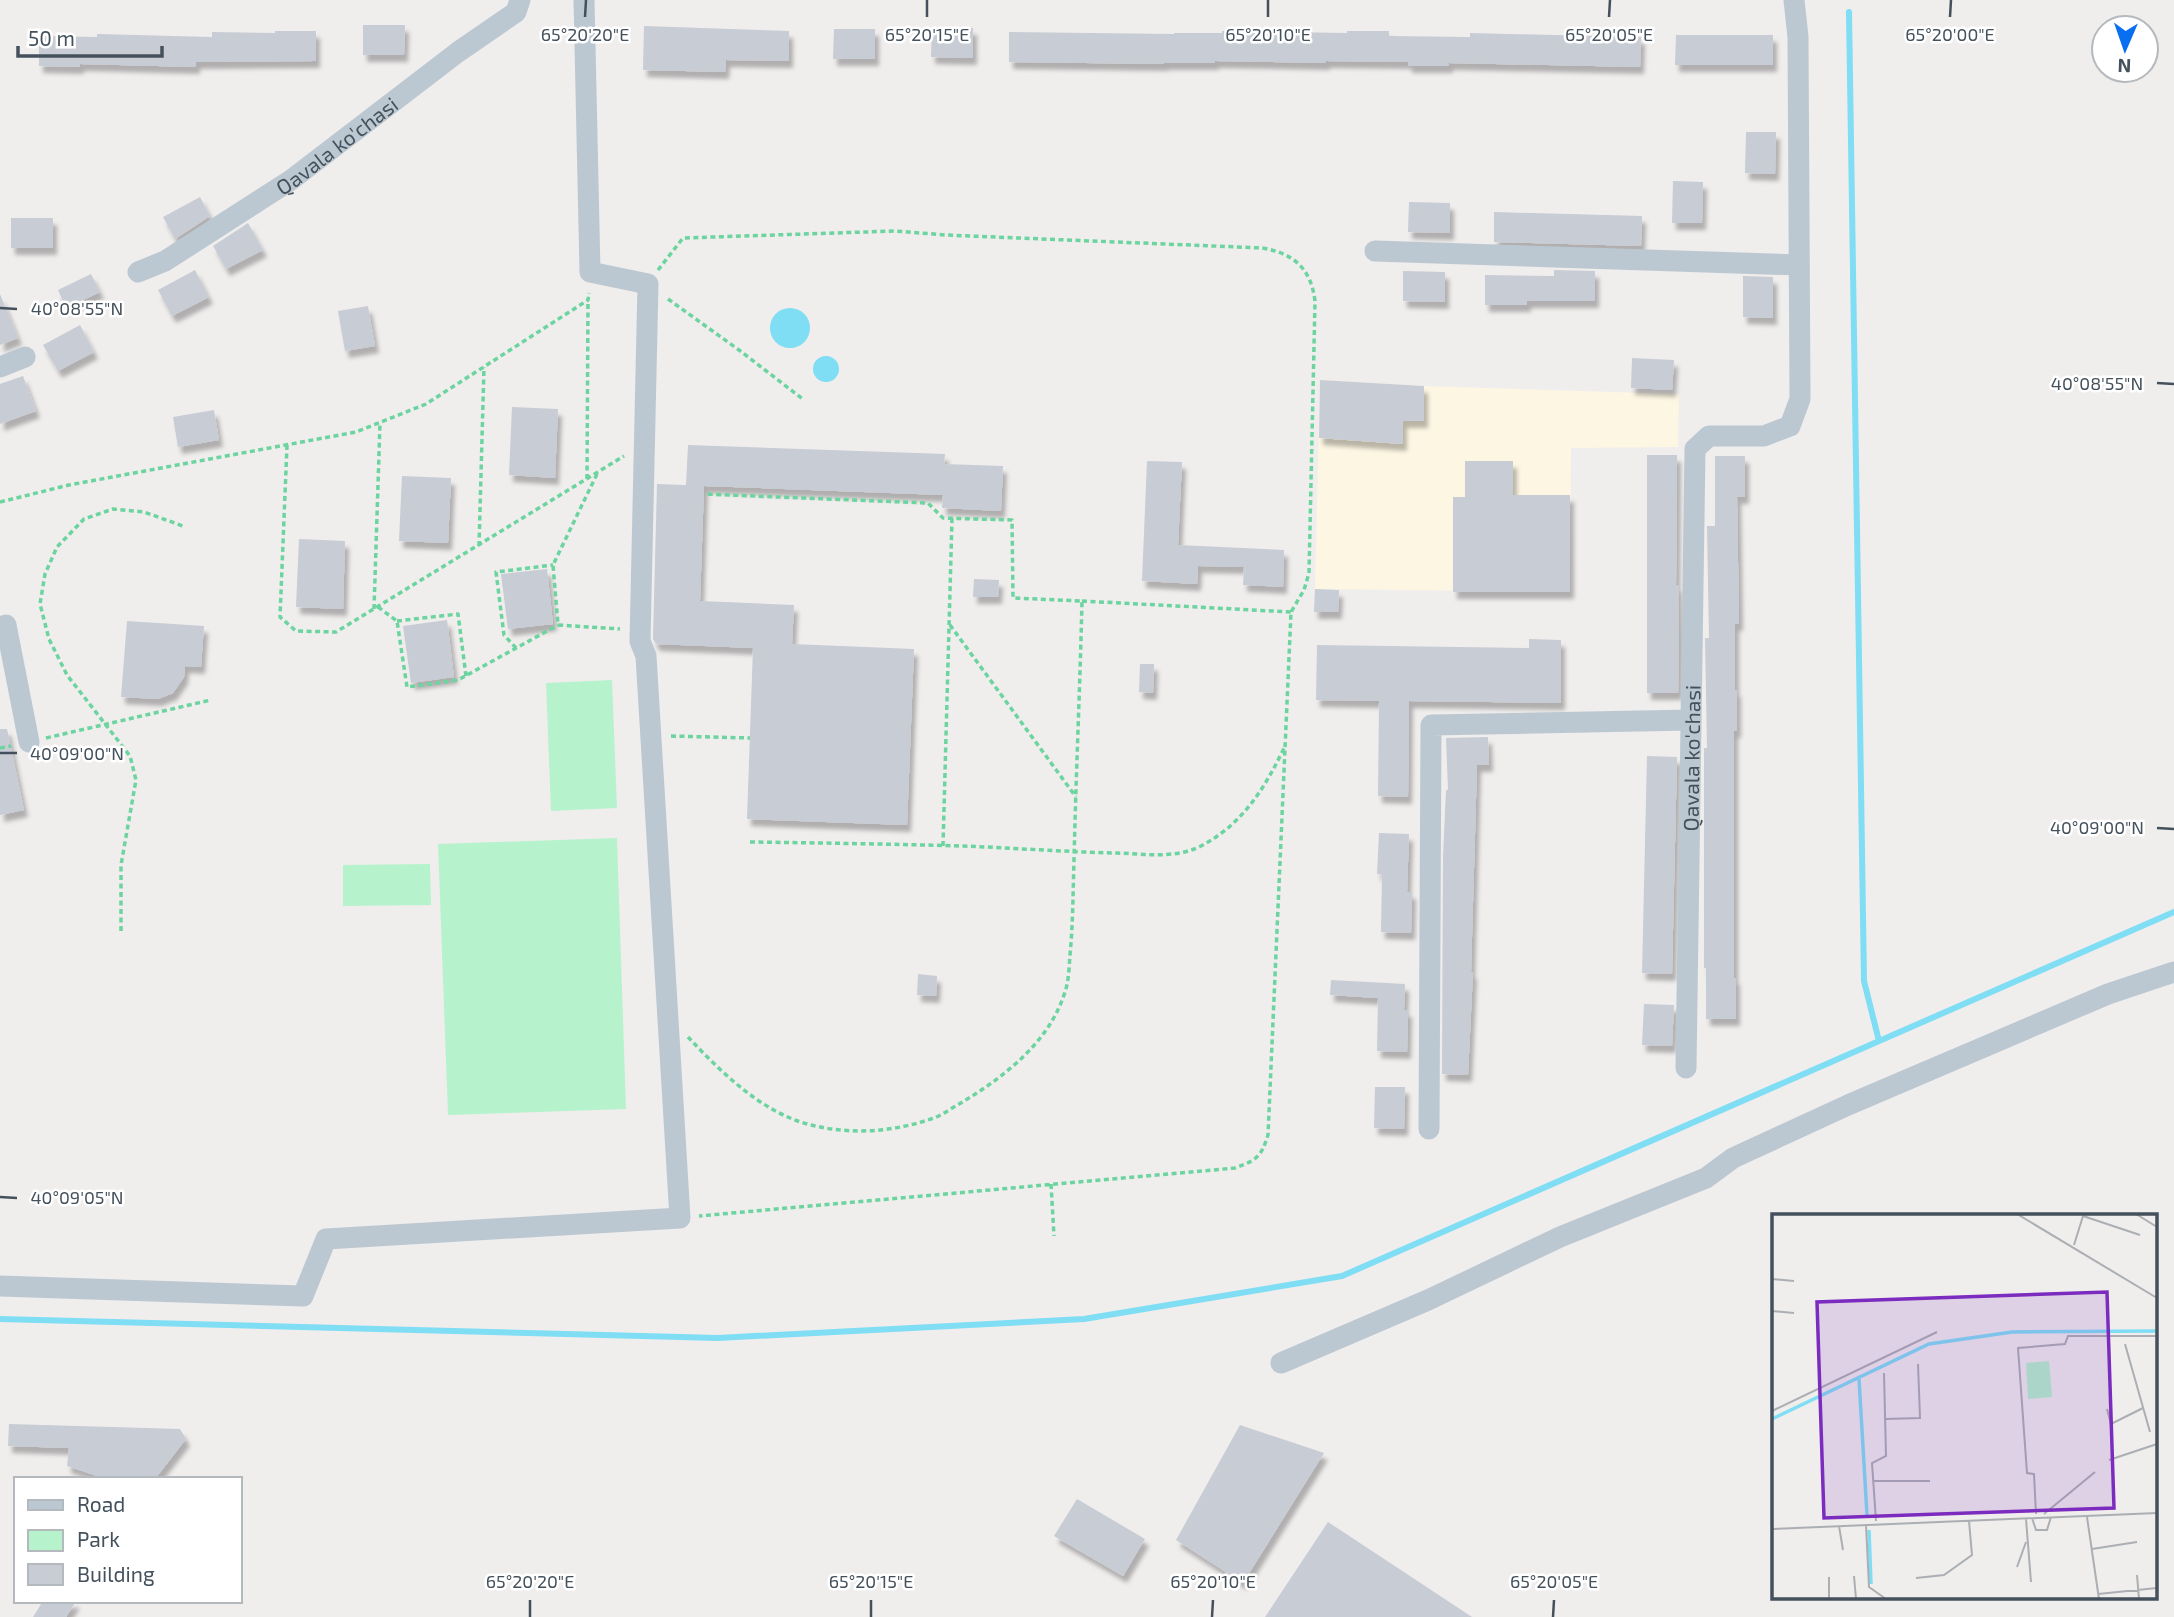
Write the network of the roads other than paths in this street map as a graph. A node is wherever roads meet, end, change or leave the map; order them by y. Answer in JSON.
{"nodes":[{"id":1,"x":520,"y":0,"type":"edge"},
{"id":2,"x":584,"y":0,"type":"edge"},
{"id":3,"x":1794,"y":0,"type":"edge"},
{"id":4,"x":1375,"y":251,"type":"dead end"},
{"id":5,"x":1799,"y":265,"type":"junction"},
{"id":6,"x":138,"y":272,"type":"dead end"},
{"id":7,"x":25,"y":357,"type":"dead end"},
{"id":8,"x":0,"y":367,"type":"edge"},
{"id":9,"x":0,"y":627,"type":"edge"},
{"id":10,"x":1691,"y":720,"type":"junction"},
{"id":11,"x":29,"y":742,"type":"road end"},
{"id":12,"x":2174,"y":972,"type":"edge"},
{"id":13,"x":1686,"y":1069,"type":"dead end"},
{"id":14,"x":1429,"y":1129,"type":"dead end"},
{"id":15,"x":0,"y":1286,"type":"edge"},
{"id":16,"x":1281,"y":1363,"type":"dead end"}],
"edges":[{"from":1,"to":6,"type":"street","name":"Qavala ko'chasi"},
{"from":2,"to":15,"type":"street"},
{"from":3,"to":5,"type":"street"},
{"from":4,"to":5,"type":"street"},
{"from":5,"to":10,"type":"street","name":"Qavala ko'chasi"},
{"from":7,"to":8,"type":"street"},
{"from":9,"to":11,"type":"street"},
{"from":10,"to":13,"type":"street","name":"Qavala ko'chasi"},
{"from":10,"to":14,"type":"street"},
{"from":12,"to":16,"type":"street"}]}
